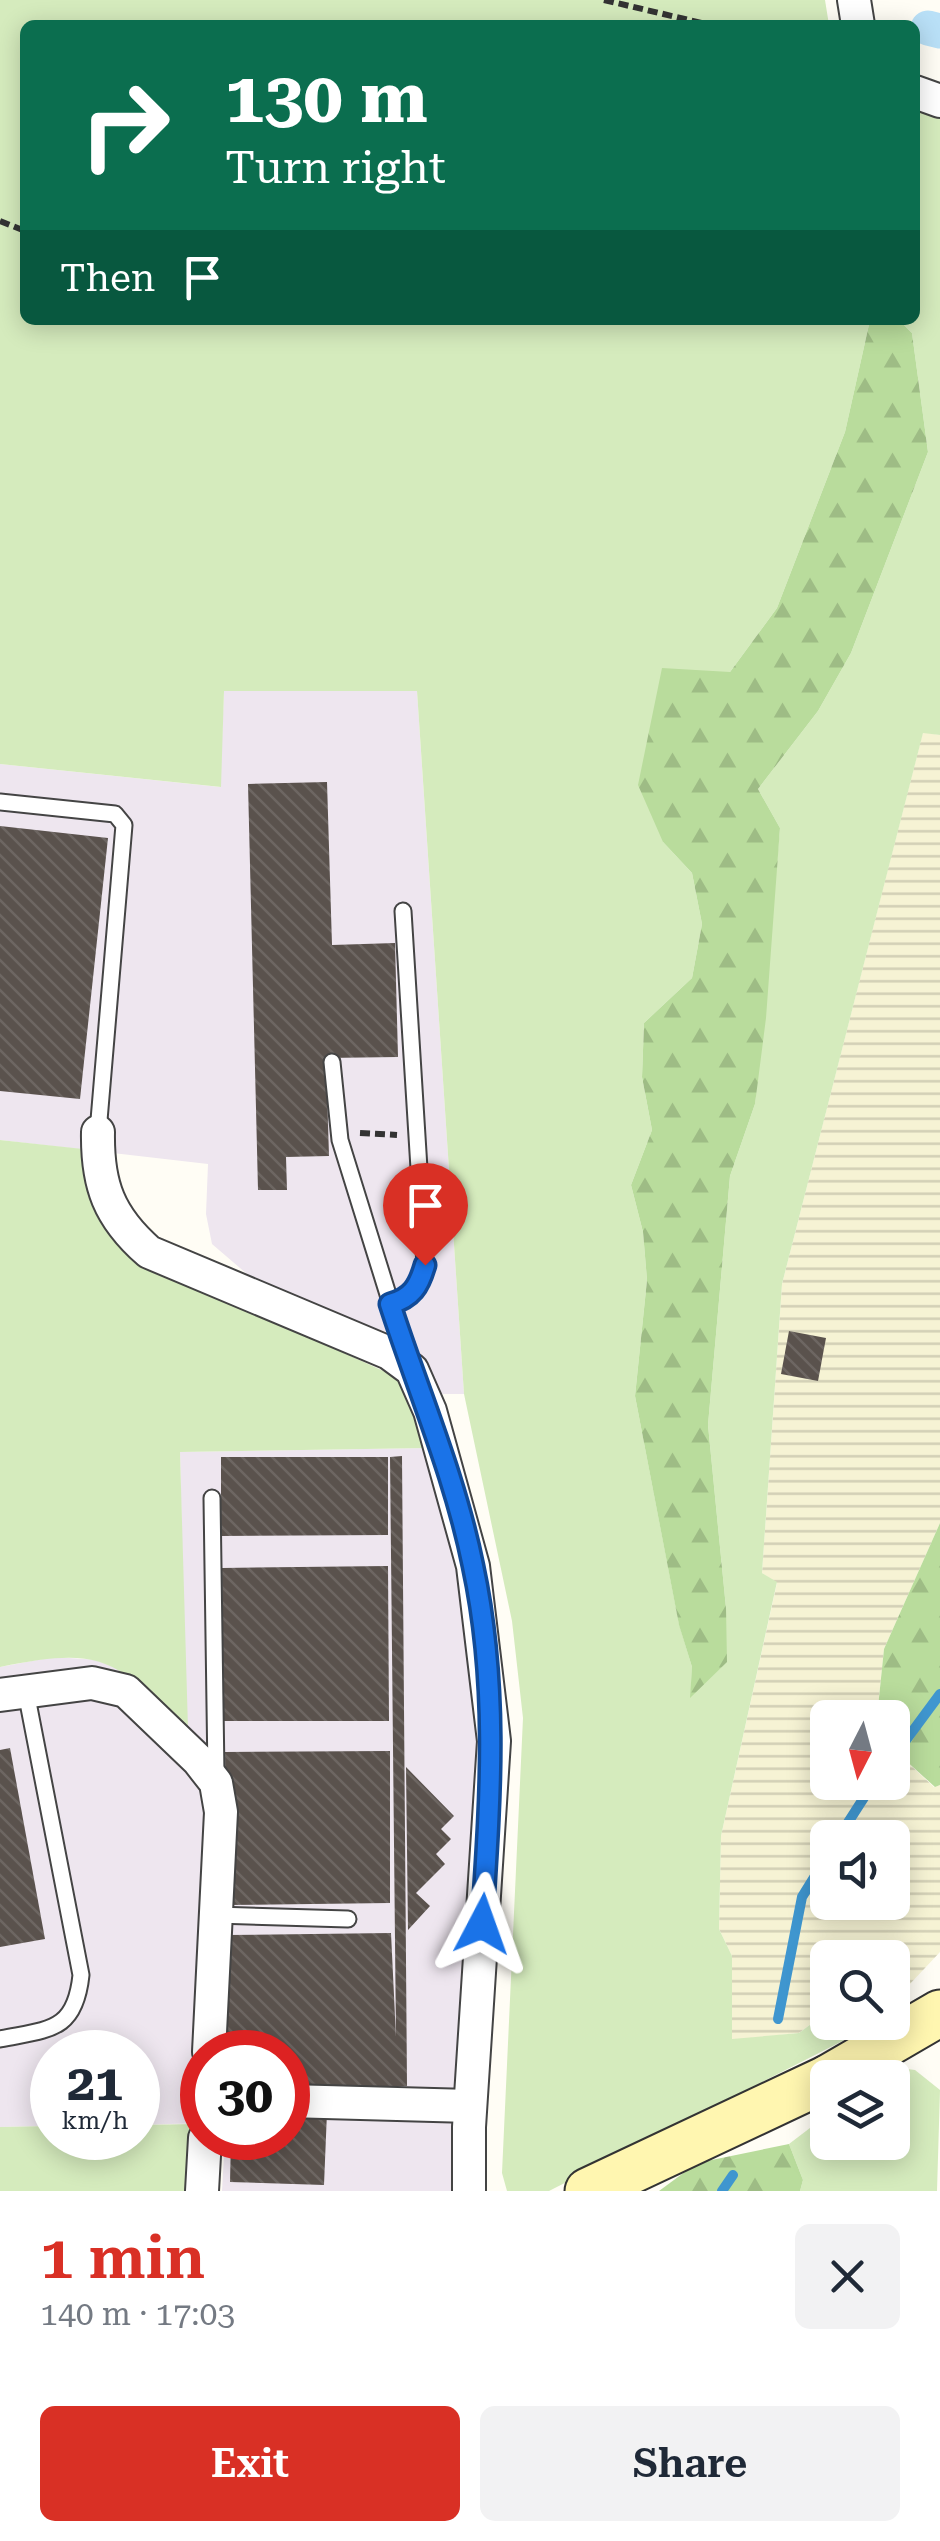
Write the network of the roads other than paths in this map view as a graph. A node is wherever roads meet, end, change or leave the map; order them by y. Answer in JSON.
{"nodes":[{"id":1,"x":0,"y":802,"type":"edge"},
{"id":2,"x":404,"y":912,"type":"dead end"},
{"id":3,"x":332,"y":1062,"type":"dead end"},
{"id":4,"x":98,"y":1132,"type":"joint"},
{"id":5,"x":390,"y":1304,"type":"junction"},
{"id":6,"x":412,"y":1370,"type":"junction"},
{"id":7,"x":212,"y":1498,"type":"dead end"},
{"id":8,"x":13,"y":1694,"type":"edge"},
{"id":9,"x":216,"y":1784,"type":"junction"},
{"id":10,"x":216,"y":1915,"type":"junction"},
{"id":11,"x":348,"y":1918,"type":"dead end"},
{"id":12,"x":940,"y":2014,"type":"edge"},
{"id":13,"x":210,"y":2030,"type":"edge"},
{"id":14,"x":0,"y":2040,"type":"edge"},
{"id":15,"x":860,"y":2060,"type":"edge"},
{"id":16,"x":810,"y":2086,"type":"edge"},
{"id":17,"x":310,"y":2102,"type":"edge"},
{"id":18,"x":470,"y":2106,"type":"junction"},
{"id":19,"x":204,"y":2160,"type":"edge"},
{"id":20,"x":202,"y":2191,"type":"edge"},
{"id":21,"x":469,"y":2191,"type":"edge"},
{"id":22,"x":588,"y":2191,"type":"edge"}],
"edges":[{"from":1,"to":4,"type":"lane"},
{"from":2,"to":5,"type":"lane"},
{"from":3,"to":5,"type":"lane"},
{"from":4,"to":6,"type":"street"},
{"from":5,"to":6,"type":"lane"},
{"from":6,"to":18,"type":"street"},
{"from":7,"to":9,"type":"lane"},
{"from":8,"to":9,"type":"street"},
{"from":8,"to":14,"type":"lane"},
{"from":9,"to":10,"type":"street"},
{"from":10,"to":11,"type":"lane"},
{"from":10,"to":13,"type":"street"},
{"from":12,"to":15,"type":"main road"},
{"from":16,"to":22,"type":"main road"},
{"from":17,"to":18,"type":"street"},
{"from":18,"to":21,"type":"street"},
{"from":19,"to":20,"type":"street"}]}
